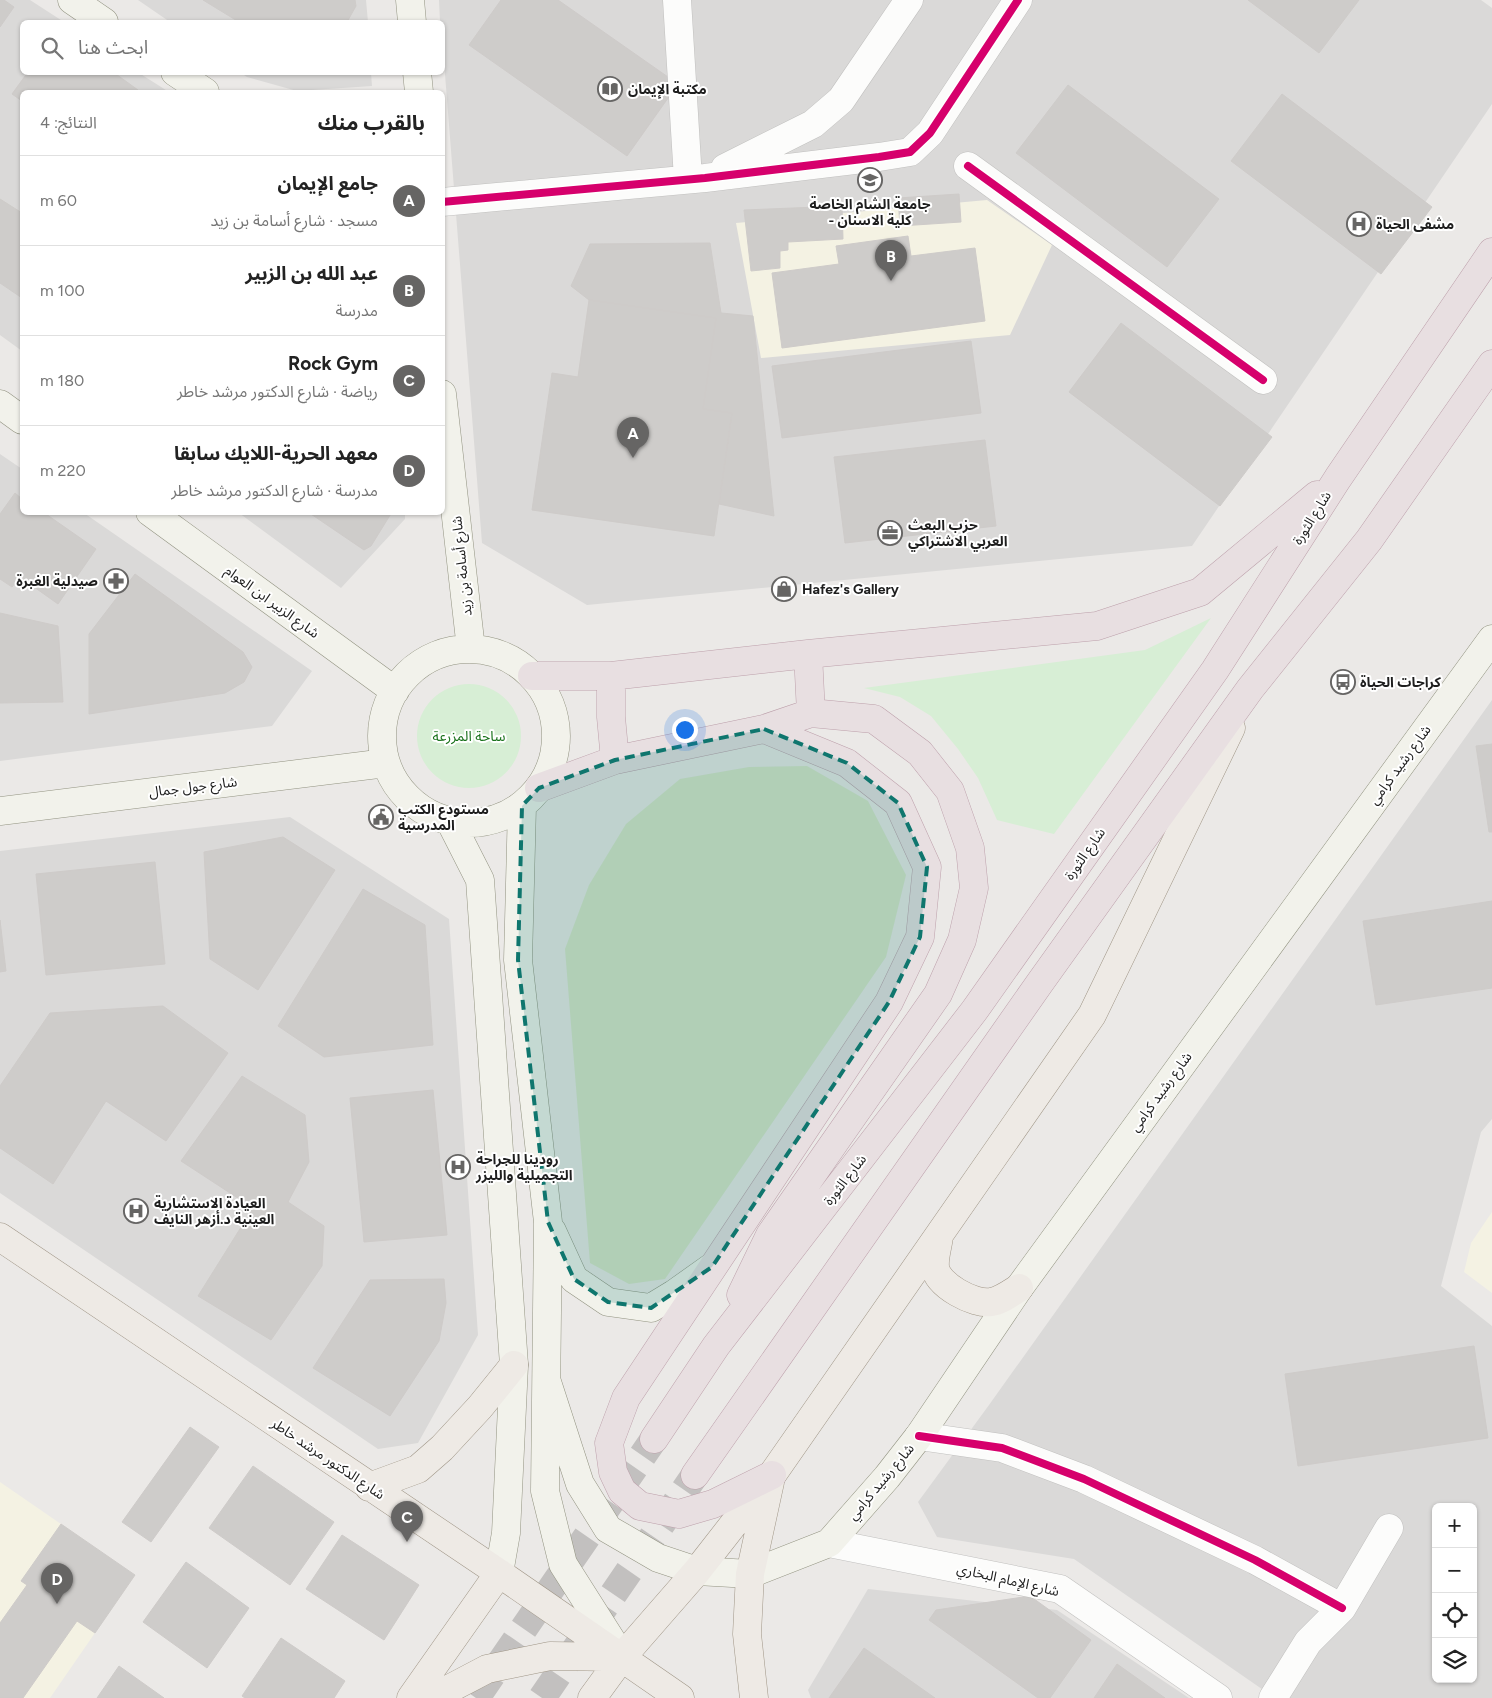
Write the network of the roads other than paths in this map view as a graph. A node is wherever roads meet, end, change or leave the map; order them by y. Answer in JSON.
{"nodes":[{"id":1,"x":72,"y":0,"type":"edge"},
{"id":2,"x":410,"y":0,"type":"edge"},
{"id":3,"x":677,"y":0,"type":"edge"},
{"id":4,"x":909,"y":0,"type":"edge"},
{"id":5,"x":1018,"y":0,"type":"edge"},
{"id":6,"x":101,"y":20,"type":"edge"},
{"id":7,"x":412,"y":20,"type":"edge"},
{"id":8,"x":180,"y":75,"type":"edge"},
{"id":9,"x":417,"y":75,"type":"edge"},
{"id":10,"x":202,"y":90,"type":"edge"},
{"id":11,"x":419,"y":90,"type":"edge"},
{"id":12,"x":968,"y":166,"type":"dead end"},
{"id":13,"x":697,"y":178,"type":"junction"},
{"id":14,"x":445,"y":202,"type":"edge"},
{"id":15,"x":1492,"y":252,"type":"edge"},
{"id":16,"x":1492,"y":364,"type":"edge"},
{"id":17,"x":1262,"y":380,"type":"dead end"},
{"id":18,"x":0,"y":404,"type":"edge"},
{"id":19,"x":20,"y":419,"type":"edge"},
{"id":20,"x":445,"y":420,"type":"edge"},
{"id":21,"x":1338,"y":478,"type":"junction"},
{"id":22,"x":154,"y":515,"type":"edge"},
{"id":23,"x":1492,"y":639,"type":"edge"},
{"id":24,"x":471,"y":649,"type":"junction"},
{"id":25,"x":808,"y":654,"type":"junction"},
{"id":26,"x":532,"y":676,"type":"junction"},
{"id":27,"x":611,"y":676,"type":"junction"},
{"id":28,"x":1250,"y":689,"type":"junction"},
{"id":29,"x":395,"y":690,"type":"junction"},
{"id":30,"x":811,"y":713,"type":"junction"},
{"id":31,"x":764,"y":729,"type":"junction"},
{"id":32,"x":615,"y":760,"type":"junction"},
{"id":33,"x":386,"y":763,"type":"junction"},
{"id":34,"x":530,"y":797,"type":"junction"},
{"id":35,"x":0,"y":810,"type":"edge"},
{"id":36,"x":450,"y":821,"type":"junction"},
{"id":37,"x":548,"y":1222,"type":"junction"},
{"id":38,"x":940,"y":1236,"type":"junction"},
{"id":39,"x":0,"y":1237,"type":"edge"},
{"id":40,"x":712,"y":1267,"type":"junction"},
{"id":41,"x":1019,"y":1288,"type":"junction"},
{"id":42,"x":716,"y":1346,"type":"junction"},
{"id":43,"x":514,"y":1364,"type":"junction"},
{"id":44,"x":547,"y":1382,"type":"junction"},
{"id":45,"x":919,"y":1436,"type":"junction"},
{"id":46,"x":654,"y":1439,"type":"tunnel mouth"},
{"id":47,"x":695,"y":1475,"type":"tunnel mouth"},
{"id":48,"x":772,"y":1475,"type":"junction"},
{"id":49,"x":369,"y":1486,"type":"junction"},
{"id":50,"x":1389,"y":1528,"type":"dead end"},
{"id":51,"x":829,"y":1543,"type":"junction"},
{"id":52,"x":696,"y":1571,"type":"junction"},
{"id":53,"x":499,"y":1573,"type":"junction"},
{"id":54,"x":750,"y":1574,"type":"junction"},
{"id":55,"x":1342,"y":1608,"type":"junction"},
{"id":56,"x":622,"y":1657,"type":"junction"},
{"id":57,"x":410,"y":1698,"type":"edge"},
{"id":58,"x":437,"y":1698,"type":"edge"},
{"id":59,"x":592,"y":1698,"type":"edge"},
{"id":60,"x":680,"y":1698,"type":"edge"},
{"id":61,"x":754,"y":1698,"type":"edge"},
{"id":62,"x":1218,"y":1698,"type":"edge"},
{"id":63,"x":1273,"y":1698,"type":"edge"}],
"edges":[{"from":1,"to":6,"type":"main road"},
{"from":2,"to":7,"type":"main road"},
{"from":3,"to":13,"type":"street"},
{"from":4,"to":13,"type":"street"},
{"from":5,"to":13,"type":"street"},
{"from":8,"to":10,"type":"main road"},
{"from":9,"to":11,"type":"main road"},
{"from":12,"to":17,"type":"street"},
{"from":13,"to":14,"type":"street"},
{"from":15,"to":21,"type":"highway","name":"شارع الثورة"},
{"from":16,"to":28,"type":"highway"},
{"from":18,"to":19,"type":"main road"},
{"from":20,"to":24,"type":"main road","name":"شارع أسامة بن زيد"},
{"from":21,"to":25,"type":"highway"},
{"from":21,"to":42,"type":"highway","name":"شارع الثورة"},
{"from":22,"to":29,"type":"main road","name":"شارع الزبير ابن العوام"},
{"from":23,"to":41,"type":"main road","name":"شارع رشيد كرامي"},
{"from":24,"to":26,"type":"main road"},
{"from":24,"to":29,"type":"main road"},
{"from":25,"to":27,"type":"highway"},
{"from":25,"to":30,"type":"highway"},
{"from":26,"to":27,"type":"highway"},
{"from":26,"to":34,"type":"main road"},
{"from":27,"to":32,"type":"highway"},
{"from":28,"to":38,"type":"main road"},
{"from":28,"to":47,"type":"highway"},
{"from":29,"to":33,"type":"main road"},
{"from":30,"to":31,"type":"highway"},
{"from":30,"to":42,"type":"highway"},
{"from":31,"to":32,"type":"highway"},
{"from":31,"to":40,"type":"highway"},
{"from":32,"to":34,"type":"highway"},
{"from":33,"to":35,"type":"main road","name":"شارع جول جمال"},
{"from":33,"to":36,"type":"main road"},
{"from":34,"to":36,"type":"main road"},
{"from":34,"to":37,"type":"main road"},
{"from":36,"to":43,"type":"main road"},
{"from":37,"to":40,"type":"main road"},
{"from":37,"to":44,"type":"main road"},
{"from":38,"to":41,"type":"main road"},
{"from":38,"to":48,"type":"main road"},
{"from":39,"to":49,"type":"main road","name":"شارع الدكتور مرشد خاطر"},
{"from":40,"to":48,"type":"highway"},
{"from":41,"to":45,"type":"main road","name":"شارع رشيد كرامي"},
{"from":42,"to":46,"type":"highway","name":"شارع الثورة"},
{"from":43,"to":49,"type":"main road"},
{"from":43,"to":53,"type":"main road"},
{"from":44,"to":52,"type":"main road"},
{"from":44,"to":56,"type":"main road"},
{"from":45,"to":51,"type":"main road","name":"شارع رشيد كرامي"},
{"from":45,"to":55,"type":"street"},
{"from":48,"to":52,"type":"main road"},
{"from":48,"to":54,"type":"main road"},
{"from":49,"to":53,"type":"main road","name":"شارع الدكتور مرشد خاطر"},
{"from":50,"to":55,"type":"street"},
{"from":51,"to":54,"type":"main road"},
{"from":51,"to":62,"type":"street","name":"شارع الإمام البخاري"},
{"from":52,"to":54,"type":"main road"},
{"from":52,"to":56,"type":"main road"},
{"from":53,"to":56,"type":"main road","name":"شارع الدكتور مرشد خاطر"},
{"from":53,"to":57,"type":"main road"},
{"from":54,"to":61,"type":"main road"},
{"from":55,"to":63,"type":"street"},
{"from":56,"to":58,"type":"main road"},
{"from":56,"to":59,"type":"main road"},
{"from":56,"to":60,"type":"main road","name":"شارع الدكتور مرشد خاطر"}]}
